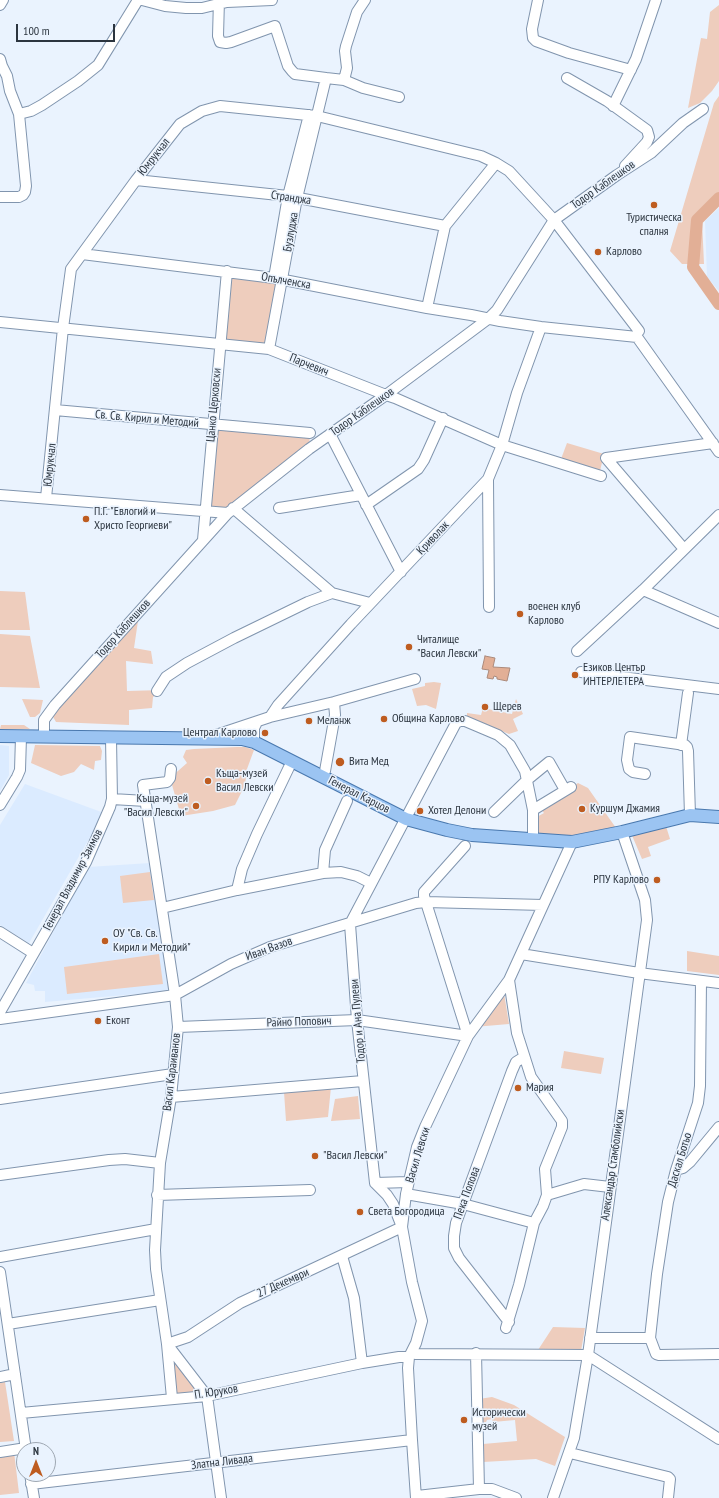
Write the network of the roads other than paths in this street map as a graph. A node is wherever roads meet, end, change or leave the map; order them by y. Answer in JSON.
{"nodes":[{"id":1,"x":3,"y":0,"type":"edge"},
{"id":2,"x":138,"y":0,"type":"edge"},
{"id":3,"x":142,"y":0,"type":"edge"},
{"id":4,"x":272,"y":0,"type":"edge"},
{"id":5,"x":365,"y":0,"type":"edge"},
{"id":6,"x":538,"y":0,"type":"edge"},
{"id":7,"x":656,"y":0,"type":"edge"},
{"id":8,"x":219,"y":2,"type":"edge"},
{"id":9,"x":0,"y":5,"type":"edge"},
{"id":10,"x":0,"y":59,"type":"edge"},
{"id":11,"x":631,"y":70,"type":"junction"},
{"id":12,"x":326,"y":78,"type":"junction"},
{"id":13,"x":567,"y":78,"type":"dead end"},
{"id":14,"x":344,"y":80,"type":"junction"},
{"id":15,"x":399,"y":96,"type":"dead end"},
{"id":16,"x":613,"y":106,"type":"junction"},
{"id":17,"x":703,"y":109,"type":"dead end"},
{"id":18,"x":19,"y":114,"type":"junction"},
{"id":19,"x":313,"y":115,"type":"junction"},
{"id":20,"x":496,"y":163,"type":"junction"},
{"id":21,"x":617,"y":175,"type":"junction"},
{"id":22,"x":136,"y":180,"type":"junction"},
{"id":23,"x":0,"y":197,"type":"edge"},
{"id":24,"x":293,"y":197,"type":"junction"},
{"id":25,"x":554,"y":220,"type":"junction"},
{"id":26,"x":445,"y":226,"type":"junction"},
{"id":27,"x":82,"y":254,"type":"junction"},
{"id":28,"x":227,"y":271,"type":"junction"},
{"id":29,"x":278,"y":279,"type":"junction"},
{"id":30,"x":427,"y":308,"type":"junction"},
{"id":31,"x":471,"y":315,"type":"junction"},
{"id":32,"x":488,"y":318,"type":"junction"},
{"id":33,"x":0,"y":322,"type":"edge"},
{"id":34,"x":541,"y":327,"type":"junction"},
{"id":35,"x":63,"y":328,"type":"junction"},
{"id":36,"x":468,"y":333,"type":"junction"},
{"id":37,"x":638,"y":334,"type":"junction"},
{"id":38,"x":220,"y":344,"type":"junction"},
{"id":39,"x":269,"y":349,"type":"junction"},
{"id":40,"x":386,"y":395,"type":"junction"},
{"id":41,"x":55,"y":410,"type":"junction"},
{"id":42,"x":443,"y":418,"type":"junction"},
{"id":43,"x":212,"y":425,"type":"junction"},
{"id":44,"x":310,"y":433,"type":"dead end"},
{"id":45,"x":330,"y":434,"type":"junction"},
{"id":46,"x":713,"y":443,"type":"junction"},
{"id":47,"x":502,"y":445,"type":"junction"},
{"id":48,"x":719,"y":452,"type":"edge"},
{"id":49,"x":601,"y":476,"type":"dead end"},
{"id":50,"x":488,"y":479,"type":"junction"},
{"id":51,"x":0,"y":495,"type":"edge"},
{"id":52,"x":361,"y":495,"type":"junction"},
{"id":53,"x":46,"y":498,"type":"junction"},
{"id":54,"x":366,"y":506,"type":"junction"},
{"id":55,"x":279,"y":508,"type":"dead end"},
{"id":56,"x":230,"y":510,"type":"junction"},
{"id":57,"x":204,"y":511,"type":"junction"},
{"id":58,"x":719,"y":515,"type":"edge"},
{"id":59,"x":203,"y":540,"type":"junction"},
{"id":60,"x":684,"y":549,"type":"junction"},
{"id":61,"x":401,"y":572,"type":"junction"},
{"id":62,"x":643,"y":590,"type":"junction"},
{"id":63,"x":332,"y":593,"type":"junction"},
{"id":64,"x":370,"y":603,"type":"junction"},
{"id":65,"x":489,"y":607,"type":"dead end"},
{"id":66,"x":719,"y":623,"type":"edge"},
{"id":67,"x":577,"y":651,"type":"dead end"},
{"id":68,"x":581,"y":672,"type":"dead end"},
{"id":69,"x":415,"y":679,"type":"dead end"},
{"id":70,"x":719,"y":689,"type":"edge"},
{"id":71,"x":157,"y":691,"type":"dead end"},
{"id":72,"x":688,"y":693,"type":"dead end"},
{"id":73,"x":334,"y":702,"type":"junction"},
{"id":74,"x":270,"y":717,"type":"junction"},
{"id":75,"x":257,"y":722,"type":"junction"},
{"id":76,"x":0,"y":736,"type":"edge"},
{"id":77,"x":21,"y":737,"type":"junction"},
{"id":78,"x":44,"y":737,"type":"junction"},
{"id":79,"x":111,"y":738,"type":"junction"},
{"id":80,"x":204,"y":739,"type":"junction"},
{"id":81,"x":254,"y":742,"type":"junction"},
{"id":82,"x":681,"y":745,"type":"junction"},
{"id":83,"x":292,"y":761,"type":"junction"},
{"id":84,"x":171,"y":769,"type":"dead end"},
{"id":85,"x":645,"y":774,"type":"dead end"},
{"id":86,"x":322,"y":776,"type":"junction"},
{"id":87,"x":527,"y":780,"type":"junction"},
{"id":88,"x":112,"y":799,"type":"junction"},
{"id":89,"x":146,"y":801,"type":"junction"},
{"id":90,"x":347,"y":801,"type":"dead end"},
{"id":91,"x":0,"y":805,"type":"edge"},
{"id":92,"x":534,"y":810,"type":"junction"},
{"id":93,"x":494,"y":812,"type":"dead end"},
{"id":94,"x":690,"y":815,"type":"junction"},
{"id":95,"x":719,"y":817,"type":"edge"},
{"id":96,"x":406,"y":818,"type":"junction"},
{"id":97,"x":622,"y":832,"type":"junction"},
{"id":98,"x":533,"y":840,"type":"junction"},
{"id":99,"x":572,"y":842,"type":"junction"},
{"id":100,"x":465,"y":846,"type":"dead end"},
{"id":101,"x":323,"y":873,"type":"junction"},
{"id":102,"x":371,"y":883,"type":"junction"},
{"id":103,"x":237,"y":890,"type":"junction"},
{"id":104,"x":426,"y":902,"type":"junction"},
{"id":105,"x":543,"y":905,"type":"junction"},
{"id":106,"x":162,"y":908,"type":"junction"},
{"id":107,"x":350,"y":924,"type":"junction"},
{"id":108,"x":0,"y":932,"type":"edge"},
{"id":109,"x":33,"y":953,"type":"junction"},
{"id":110,"x":521,"y":954,"type":"junction"},
{"id":111,"x":639,"y":973,"type":"junction"},
{"id":112,"x":508,"y":980,"type":"junction"},
{"id":113,"x":701,"y":981,"type":"junction"},
{"id":114,"x":719,"y":983,"type":"edge"},
{"id":115,"x":175,"y":996,"type":"junction"},
{"id":116,"x":0,"y":1012,"type":"edge"},
{"id":117,"x":0,"y":1019,"type":"edge"},
{"id":118,"x":357,"y":1020,"type":"junction"},
{"id":119,"x":178,"y":1027,"type":"junction"},
{"id":120,"x":468,"y":1036,"type":"junction"},
{"id":121,"x":524,"y":1057,"type":"junction"},
{"id":122,"x":173,"y":1074,"type":"junction"},
{"id":123,"x":363,"y":1081,"type":"junction"},
{"id":124,"x":171,"y":1097,"type":"junction"},
{"id":125,"x":0,"y":1099,"type":"edge"},
{"id":126,"x":719,"y":1127,"type":"edge"},
{"id":127,"x":160,"y":1163,"type":"junction"},
{"id":128,"x":676,"y":1170,"type":"junction"},
{"id":129,"x":0,"y":1175,"type":"edge"},
{"id":130,"x":409,"y":1182,"type":"junction"},
{"id":131,"x":375,"y":1183,"type":"junction"},
{"id":132,"x":610,"y":1187,"type":"junction"},
{"id":133,"x":310,"y":1190,"type":"dead end"},
{"id":134,"x":406,"y":1194,"type":"junction"},
{"id":135,"x":157,"y":1195,"type":"junction"},
{"id":136,"x":547,"y":1195,"type":"junction"},
{"id":137,"x":463,"y":1204,"type":"junction"},
{"id":138,"x":534,"y":1222,"type":"junction"},
{"id":139,"x":402,"y":1228,"type":"junction"},
{"id":140,"x":156,"y":1229,"type":"junction"},
{"id":141,"x":342,"y":1256,"type":"junction"},
{"id":142,"x":0,"y":1257,"type":"edge"},
{"id":143,"x":0,"y":1272,"type":"edge"},
{"id":144,"x":160,"y":1300,"type":"junction"},
{"id":145,"x":8,"y":1324,"type":"junction"},
{"id":146,"x":590,"y":1338,"type":"junction"},
{"id":147,"x":650,"y":1338,"type":"junction"},
{"id":148,"x":167,"y":1344,"type":"junction"},
{"id":149,"x":476,"y":1353,"type":"junction"},
{"id":150,"x":719,"y":1354,"type":"edge"},
{"id":151,"x":412,"y":1355,"type":"junction"},
{"id":152,"x":588,"y":1355,"type":"junction"},
{"id":153,"x":362,"y":1363,"type":"junction"},
{"id":154,"x":15,"y":1374,"type":"junction"},
{"id":155,"x":0,"y":1377,"type":"edge"},
{"id":156,"x":207,"y":1396,"type":"junction"},
{"id":157,"x":172,"y":1398,"type":"junction"},
{"id":158,"x":21,"y":1413,"type":"junction"},
{"id":159,"x":412,"y":1440,"type":"junction"},
{"id":160,"x":719,"y":1440,"type":"edge"},
{"id":161,"x":25,"y":1442,"type":"edge"},
{"id":162,"x":16,"y":1450,"type":"edge"},
{"id":163,"x":0,"y":1452,"type":"edge"},
{"id":164,"x":570,"y":1453,"type":"junction"},
{"id":165,"x":216,"y":1462,"type":"junction"},
{"id":166,"x":56,"y":1477,"type":"edge"},
{"id":167,"x":31,"y":1482,"type":"edge"},
{"id":168,"x":479,"y":1489,"type":"junction"},
{"id":169,"x":416,"y":1497,"type":"edge"},
{"id":170,"x":34,"y":1498,"type":"edge"},
{"id":171,"x":221,"y":1498,"type":"edge"},
{"id":172,"x":516,"y":1498,"type":"edge"},
{"id":173,"x":553,"y":1498,"type":"edge"},
{"id":174,"x":668,"y":1498,"type":"edge"}],
"edges":[{"from":1,"to":9,"type":"street"},
{"from":2,"to":18,"type":"street"},
{"from":3,"to":8,"type":"street"},
{"from":4,"to":8,"type":"street"},
{"from":5,"to":14,"type":"street"},
{"from":6,"to":11,"type":"street"},
{"from":7,"to":11,"type":"street"},
{"from":8,"to":12,"type":"street"},
{"from":10,"to":18,"type":"street"},
{"from":11,"to":16,"type":"street"},
{"from":12,"to":14,"type":"street"},
{"from":12,"to":19,"type":"street","name":"Бузлуджа"},
{"from":13,"to":16,"type":"street"},
{"from":14,"to":15,"type":"street"},
{"from":16,"to":21,"type":"street"},
{"from":17,"to":21,"type":"street","name":"Тодор Каблешков"},
{"from":18,"to":23,"type":"street"},
{"from":19,"to":20,"type":"street","name":"Юмрукчал"},
{"from":19,"to":22,"type":"street","name":"Юмрукчал"},
{"from":19,"to":24,"type":"street","name":"Бузлуджа"},
{"from":20,"to":25,"type":"street","name":"Юмрукчал"},
{"from":20,"to":26,"type":"street"},
{"from":21,"to":25,"type":"street","name":"Тодор Каблешков"},
{"from":22,"to":24,"type":"street","name":"Странджа"},
{"from":22,"to":27,"type":"street","name":"Юмрукчал"},
{"from":24,"to":26,"type":"street","name":"Странджа"},
{"from":24,"to":29,"type":"street","name":"Бузлуджа"},
{"from":25,"to":32,"type":"street","name":"Тодор Каблешков"},
{"from":25,"to":37,"type":"street","name":"Юмрукчал"},
{"from":26,"to":30,"type":"street"},
{"from":27,"to":28,"type":"street","name":"Опълченска"},
{"from":27,"to":35,"type":"street","name":"Юмрукчал"},
{"from":28,"to":29,"type":"street","name":"Опълченска"},
{"from":28,"to":38,"type":"street","name":"Цанко Церковски"},
{"from":29,"to":30,"type":"street","name":"Опълченска"},
{"from":29,"to":39,"type":"street","name":"Бузлуджа"},
{"from":30,"to":31,"type":"street","name":"Опълченска"},
{"from":31,"to":32,"type":"street","name":"Опълченска"},
{"from":31,"to":36,"type":"street"},
{"from":32,"to":34,"type":"street","name":"Опълченска"},
{"from":32,"to":36,"type":"street","name":"Тодор Каблешков"},
{"from":33,"to":35,"type":"street","name":"Парчевич"},
{"from":34,"to":37,"type":"street","name":"Опълченска"},
{"from":34,"to":47,"type":"street","name":"Криволак"},
{"from":35,"to":38,"type":"street","name":"Парчевич"},
{"from":35,"to":41,"type":"street","name":"Юмрукчал"},
{"from":36,"to":40,"type":"street","name":"Тодор Каблешков"},
{"from":37,"to":46,"type":"street","name":"Юмрукчал"},
{"from":38,"to":39,"type":"street","name":"Парчевич"},
{"from":38,"to":43,"type":"street","name":"Цанко Церковски"},
{"from":39,"to":40,"type":"street","name":"Парчевич"},
{"from":40,"to":42,"type":"street","name":"Парчевич"},
{"from":40,"to":45,"type":"street","name":"Тодор Каблешков"},
{"from":41,"to":43,"type":"street","name":"Св. Св. Кирил и Методий"},
{"from":41,"to":53,"type":"street","name":"Юмрукчал"},
{"from":42,"to":47,"type":"street","name":"Парчевич"},
{"from":42,"to":54,"type":"street"},
{"from":43,"to":44,"type":"street","name":"Св. Св. Кирил и Методий"},
{"from":43,"to":57,"type":"street","name":"Цанко Церковски"},
{"from":45,"to":52,"type":"street"},
{"from":45,"to":56,"type":"street","name":"Тодор Каблешков"},
{"from":46,"to":48,"type":"street","name":"Юмрукчал"},
{"from":46,"to":60,"type":"street"},
{"from":47,"to":49,"type":"street","name":"Парчевич"},
{"from":47,"to":50,"type":"street","name":"Криволак"},
{"from":50,"to":61,"type":"street","name":"Криволак"},
{"from":50,"to":65,"type":"street"},
{"from":51,"to":53,"type":"street"},
{"from":52,"to":54,"type":"street"},
{"from":52,"to":55,"type":"street"},
{"from":53,"to":57,"type":"street"},
{"from":54,"to":61,"type":"street"},
{"from":56,"to":57,"type":"street"},
{"from":56,"to":59,"type":"street","name":"Тодор Каблешков"},
{"from":56,"to":63,"type":"street"},
{"from":57,"to":59,"type":"street","name":"Цанко Церковски"},
{"from":58,"to":60,"type":"street"},
{"from":59,"to":78,"type":"street","name":"Тодор Каблешков"},
{"from":60,"to":62,"type":"street"},
{"from":61,"to":64,"type":"street","name":"Криволак"},
{"from":62,"to":66,"type":"street"},
{"from":62,"to":67,"type":"street"},
{"from":63,"to":64,"type":"street"},
{"from":63,"to":71,"type":"street"},
{"from":64,"to":74,"type":"street","name":"Криволак"},
{"from":68,"to":70,"type":"street"},
{"from":69,"to":73,"type":"street"},
{"from":72,"to":82,"type":"street"},
{"from":73,"to":74,"type":"street"},
{"from":73,"to":86,"type":"street"},
{"from":74,"to":75,"type":"street"},
{"from":75,"to":80,"type":"street"},
{"from":75,"to":81,"type":"street"},
{"from":76,"to":77,"type":"main road","name":"Генерал Карцов"},
{"from":77,"to":78,"type":"main road","name":"Генерал Карцов"},
{"from":77,"to":91,"type":"street"},
{"from":78,"to":79,"type":"main road","name":"Генерал Карцов"},
{"from":79,"to":80,"type":"main road","name":"Генерал Карцов"},
{"from":79,"to":88,"type":"street","name":"Генерал Владимир Заимов"},
{"from":80,"to":81,"type":"main road","name":"Генерал Карцов"},
{"from":81,"to":83,"type":"main road","name":"Генерал Карцов"},
{"from":82,"to":85,"type":"street"},
{"from":82,"to":94,"type":"street"},
{"from":83,"to":86,"type":"main road","name":"Генерал Карцов"},
{"from":83,"to":103,"type":"street"},
{"from":84,"to":89,"type":"street","name":"Васил Караиванов"},
{"from":86,"to":96,"type":"main road","name":"Генерал Карцов"},
{"from":87,"to":92,"type":"street"},
{"from":87,"to":92,"type":"street"},
{"from":87,"to":93,"type":"street"},
{"from":87,"to":96,"type":"street"},
{"from":88,"to":89,"type":"street"},
{"from":88,"to":109,"type":"street","name":"Генерал Владимир Заимов"},
{"from":89,"to":106,"type":"street","name":"Васил Караиванов"},
{"from":90,"to":101,"type":"street"},
{"from":92,"to":98,"type":"street"},
{"from":94,"to":95,"type":"main road","name":"Генерал Карцов"},
{"from":94,"to":97,"type":"main road","name":"Генерал Карцов"},
{"from":96,"to":98,"type":"main road","name":"Генерал Карцов"},
{"from":96,"to":102,"type":"street"},
{"from":97,"to":99,"type":"main road","name":"Генерал Карцов"},
{"from":97,"to":111,"type":"street","name":"Александър Стамболийски"},
{"from":98,"to":99,"type":"main road","name":"Генерал Карцов"},
{"from":99,"to":105,"type":"street","name":"Васил Левски"},
{"from":100,"to":104,"type":"street"},
{"from":101,"to":102,"type":"street"},
{"from":101,"to":103,"type":"street"},
{"from":102,"to":107,"type":"street"},
{"from":103,"to":106,"type":"street"},
{"from":104,"to":105,"type":"street","name":"Иван Вазов"},
{"from":104,"to":107,"type":"street","name":"Иван Вазов"},
{"from":104,"to":120,"type":"street"},
{"from":105,"to":110,"type":"street","name":"Васил Левски"},
{"from":106,"to":115,"type":"street","name":"Васил Караиванов"},
{"from":107,"to":115,"type":"street","name":"Иван Вазов"},
{"from":107,"to":118,"type":"street","name":"Тодор и Ана Пулеви"},
{"from":108,"to":109,"type":"street"},
{"from":109,"to":116,"type":"street","name":"Генерал Владимир Заимов"},
{"from":110,"to":111,"type":"street"},
{"from":110,"to":112,"type":"street","name":"Васил Левски"},
{"from":111,"to":113,"type":"street"},
{"from":111,"to":132,"type":"street","name":"Александър Стамболийски"},
{"from":112,"to":120,"type":"street","name":"Васил Левски"},
{"from":112,"to":121,"type":"street"},
{"from":113,"to":114,"type":"street"},
{"from":113,"to":128,"type":"street","name":"Даскал Ботьо"},
{"from":115,"to":117,"type":"street","name":"Иван Вазов"},
{"from":115,"to":119,"type":"street","name":"Васил Караиванов"},
{"from":118,"to":119,"type":"street","name":"Райно Попович"},
{"from":118,"to":120,"type":"street","name":"Райно Попович"},
{"from":118,"to":123,"type":"street","name":"Тодор и Ана Пулеви"},
{"from":119,"to":122,"type":"street","name":"Васил Караиванов"},
{"from":120,"to":130,"type":"street","name":"Васил Левски"},
{"from":121,"to":136,"type":"street"},
{"from":121,"to":137,"type":"street","name":"Пека Попова"},
{"from":122,"to":124,"type":"street","name":"Васил Караиванов"},
{"from":122,"to":125,"type":"street"},
{"from":123,"to":124,"type":"street"},
{"from":123,"to":131,"type":"street","name":"Тодор и Ана Пулеви"},
{"from":124,"to":127,"type":"street","name":"Васил Караиванов"},
{"from":126,"to":128,"type":"street"},
{"from":127,"to":129,"type":"street"},
{"from":127,"to":135,"type":"street","name":"Васил Караиванов"},
{"from":128,"to":147,"type":"street","name":"Даскал Ботьо"},
{"from":130,"to":131,"type":"street"},
{"from":130,"to":134,"type":"street","name":"Васил Левски"},
{"from":131,"to":139,"type":"street"},
{"from":132,"to":136,"type":"street"},
{"from":132,"to":146,"type":"street","name":"Александър Стамболийски"},
{"from":133,"to":135,"type":"street"},
{"from":134,"to":137,"type":"street"},
{"from":134,"to":139,"type":"street","name":"Васил Левски"},
{"from":135,"to":140,"type":"street","name":"Васил Караиванов"},
{"from":136,"to":138,"type":"street"},
{"from":137,"to":138,"type":"street"},
{"from":137,"to":138,"type":"street","name":"Пека Попова"},
{"from":139,"to":141,"type":"street","name":"27 Декември"},
{"from":139,"to":151,"type":"street","name":"Васил Левски"},
{"from":140,"to":142,"type":"street"},
{"from":140,"to":144,"type":"street","name":"Васил Караиванов"},
{"from":141,"to":148,"type":"street","name":"27 Декември"},
{"from":141,"to":153,"type":"street"},
{"from":143,"to":145,"type":"street"},
{"from":144,"to":145,"type":"street"},
{"from":144,"to":148,"type":"street","name":"Васил Караиванов"},
{"from":145,"to":154,"type":"street"},
{"from":146,"to":147,"type":"street"},
{"from":146,"to":152,"type":"street","name":"Александър Стамболийски"},
{"from":147,"to":150,"type":"street"},
{"from":148,"to":156,"type":"street","name":"Васил Караиванов"},
{"from":148,"to":157,"type":"street","name":"Васил Караиванов"},
{"from":149,"to":151,"type":"street"},
{"from":149,"to":152,"type":"street"},
{"from":149,"to":168,"type":"street"},
{"from":151,"to":153,"type":"street","name":"П. Юруков"},
{"from":151,"to":159,"type":"street","name":"Васил Левски"},
{"from":152,"to":160,"type":"street"},
{"from":152,"to":164,"type":"street","name":"Александър Стамболийски"},
{"from":153,"to":156,"type":"street","name":"П. Юруков"},
{"from":154,"to":155,"type":"street"},
{"from":154,"to":158,"type":"street"},
{"from":156,"to":157,"type":"street","name":"П. Юруков"},
{"from":156,"to":165,"type":"street","name":"Васил Караиванов"},
{"from":157,"to":158,"type":"street","name":"П. Юруков"},
{"from":158,"to":161,"type":"street"},
{"from":159,"to":165,"type":"street","name":"Златна Ливада"},
{"from":159,"to":169,"type":"street","name":"Васил Левски"},
{"from":162,"to":163,"type":"street"},
{"from":164,"to":173,"type":"street","name":"Александър Стамболийски"},
{"from":164,"to":174,"type":"street"},
{"from":165,"to":166,"type":"street","name":"Златна Ливада"},
{"from":165,"to":171,"type":"street","name":"Васил Караиванов"},
{"from":167,"to":170,"type":"street"},
{"from":168,"to":169,"type":"street"},
{"from":168,"to":172,"type":"street"}]}
